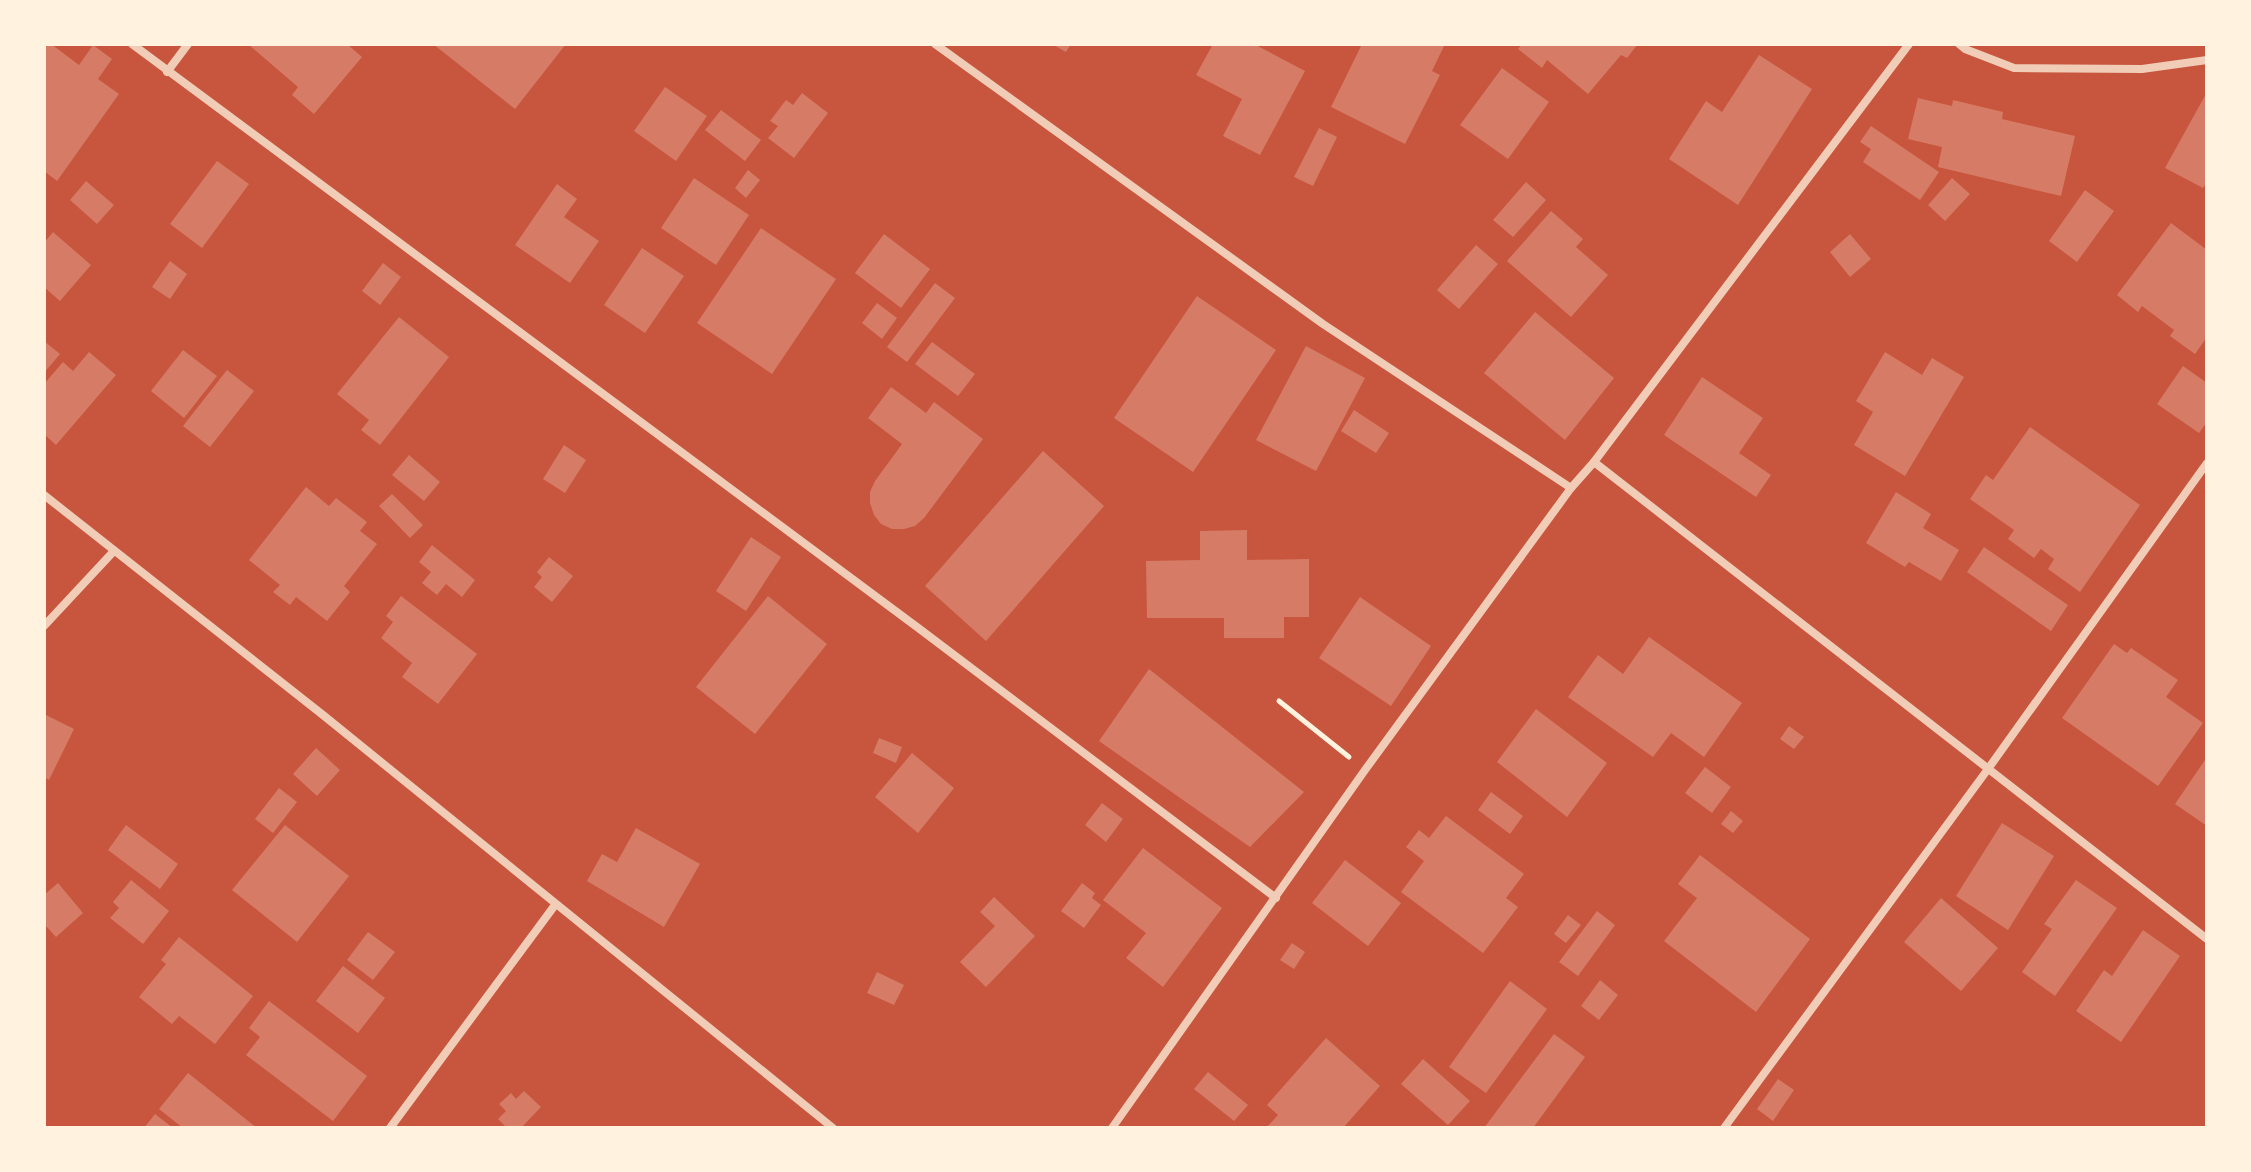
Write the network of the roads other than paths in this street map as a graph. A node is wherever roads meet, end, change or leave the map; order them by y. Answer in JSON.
{"nodes":[{"id":1,"x":132,"y":44,"type":"edge"},
{"id":2,"x":188,"y":44,"type":"edge"},
{"id":3,"x":935,"y":44,"type":"edge"},
{"id":4,"x":1909,"y":44,"type":"edge"},
{"id":5,"x":1959,"y":44,"type":"edge"},
{"id":6,"x":2207,"y":60,"type":"edge"},
{"id":7,"x":167,"y":72,"type":"junction"},
{"id":8,"x":1594,"y":462,"type":"junction"},
{"id":9,"x":2207,"y":463,"type":"edge"},
{"id":10,"x":1571,"y":488,"type":"junction"},
{"id":11,"x":44,"y":495,"type":"edge"},
{"id":12,"x":113,"y":552,"type":"junction"},
{"id":13,"x":44,"y":626,"type":"edge"},
{"id":14,"x":1988,"y":769,"type":"junction"},
{"id":15,"x":1276,"y":898,"type":"junction"},
{"id":16,"x":555,"y":905,"type":"junction"},
{"id":17,"x":2207,"y":939,"type":"edge"},
{"id":18,"x":390,"y":1128,"type":"edge"},
{"id":19,"x":833,"y":1128,"type":"edge"},
{"id":20,"x":1112,"y":1128,"type":"edge"},
{"id":21,"x":1724,"y":1128,"type":"edge"}],
"edges":[{"from":1,"to":7,"type":"street"},
{"from":2,"to":7,"type":"street"},
{"from":3,"to":10,"type":"street"},
{"from":4,"to":8,"type":"street"},
{"from":5,"to":6,"type":"street"},
{"from":7,"to":15,"type":"street"},
{"from":8,"to":10,"type":"street"},
{"from":8,"to":14,"type":"street"},
{"from":9,"to":14,"type":"street"},
{"from":10,"to":15,"type":"street"},
{"from":11,"to":12,"type":"street"},
{"from":12,"to":13,"type":"street"},
{"from":12,"to":16,"type":"street"},
{"from":14,"to":17,"type":"street"},
{"from":14,"to":21,"type":"street"},
{"from":15,"to":20,"type":"street"},
{"from":16,"to":18,"type":"street"},
{"from":16,"to":19,"type":"street"}]}
